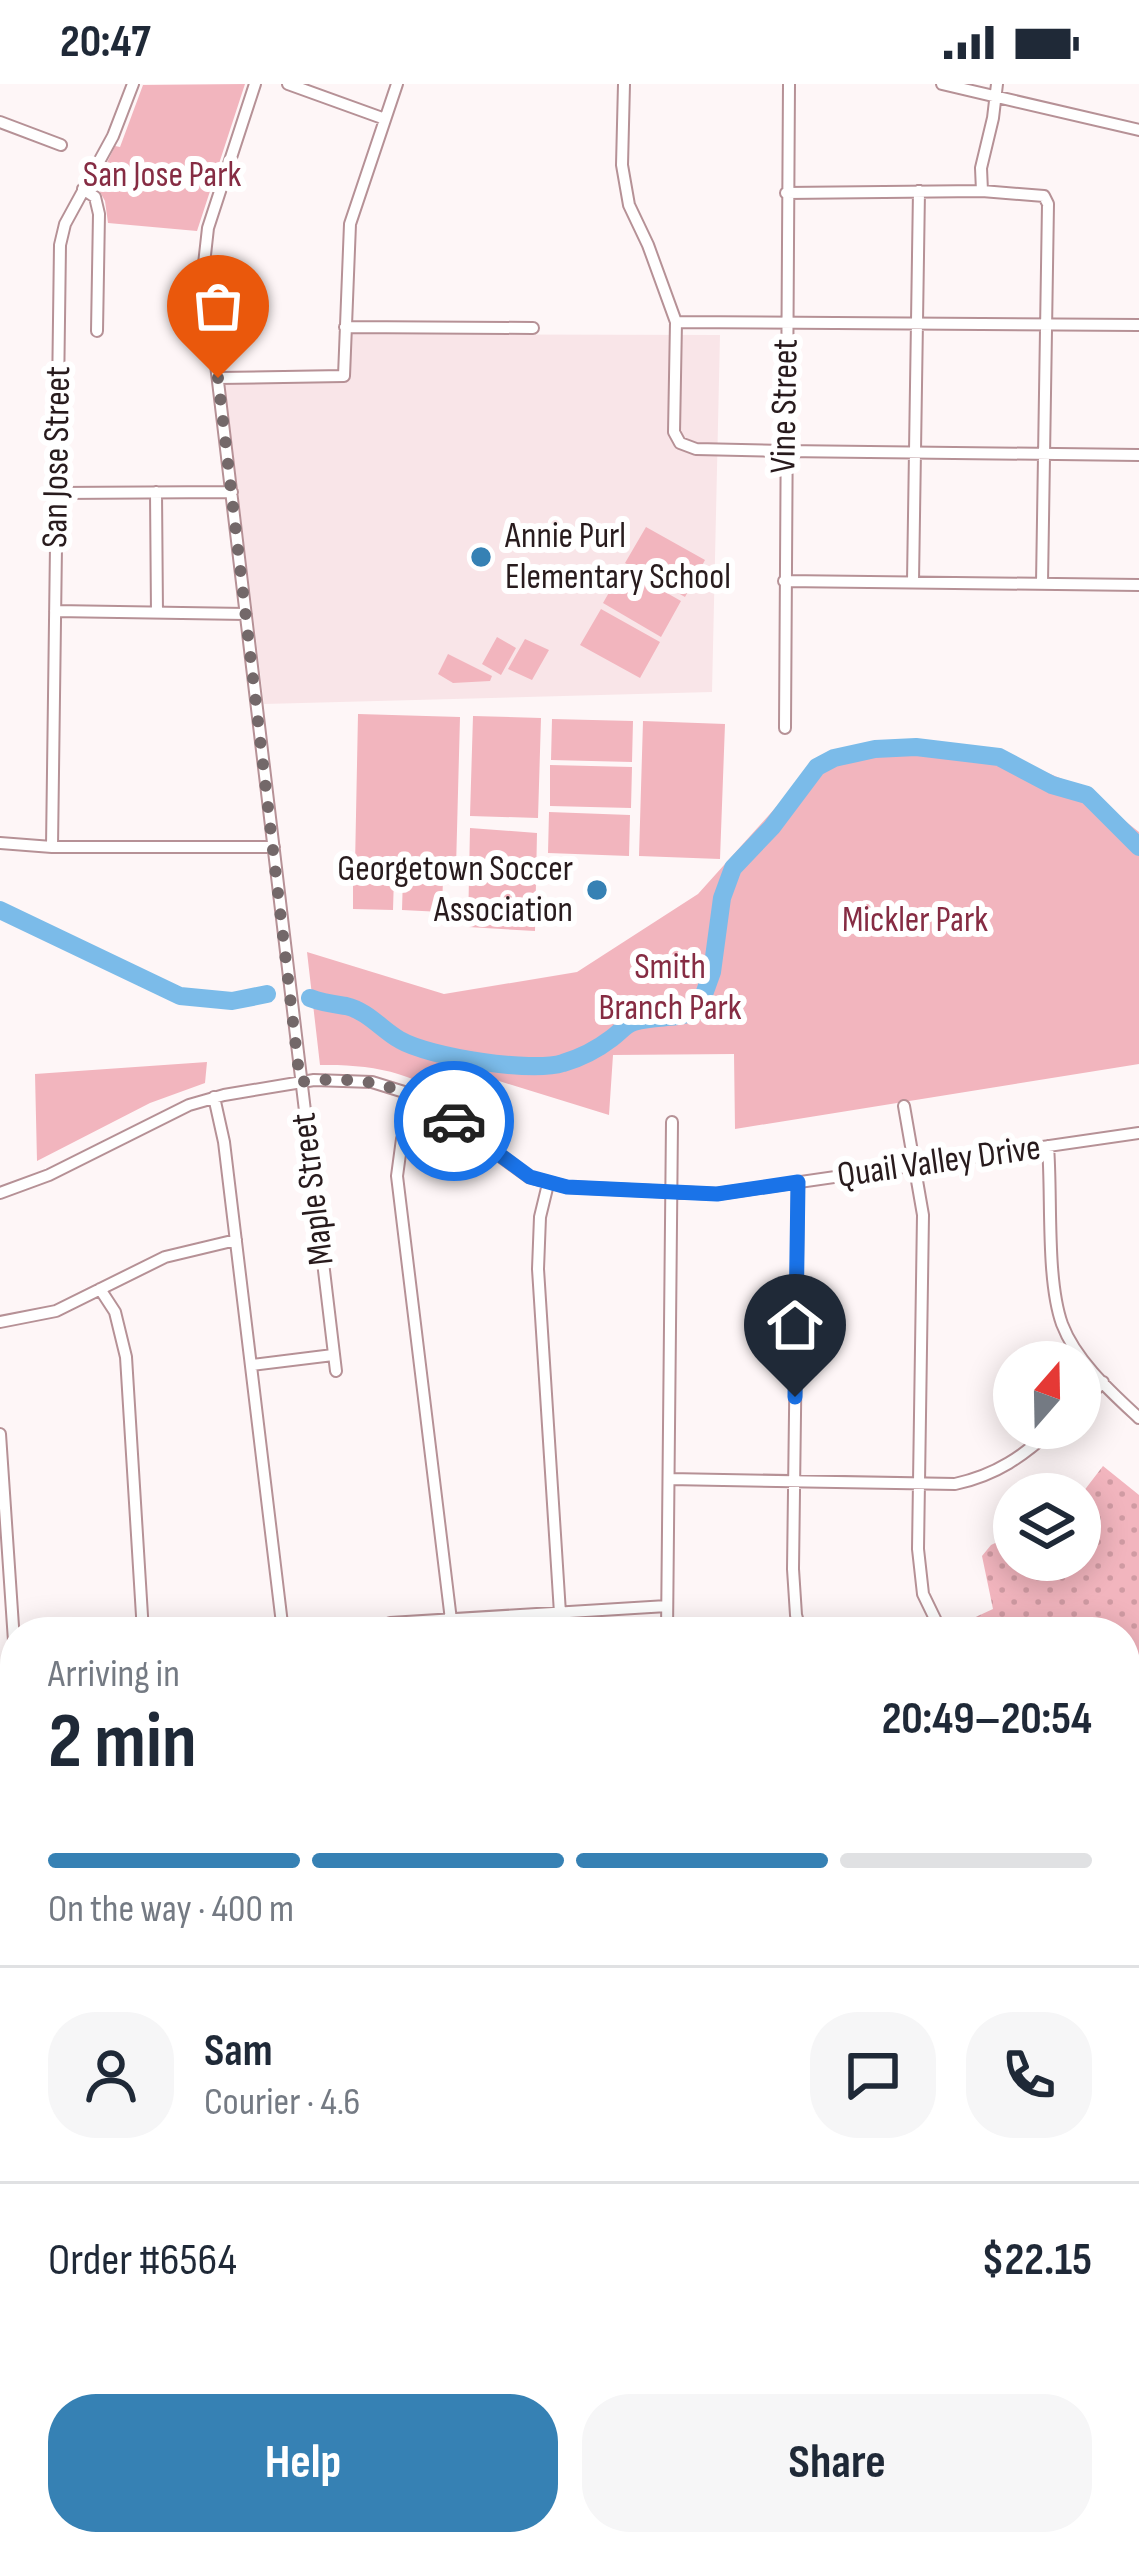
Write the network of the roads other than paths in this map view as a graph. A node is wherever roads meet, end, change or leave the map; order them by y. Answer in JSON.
{"nodes":[{"id":1,"x":133,"y":84,"type":"edge"},
{"id":2,"x":255,"y":84,"type":"edge"},
{"id":3,"x":288,"y":84,"type":"edge"},
{"id":4,"x":397,"y":84,"type":"edge"},
{"id":5,"x":624,"y":84,"type":"edge"},
{"id":6,"x":789,"y":84,"type":"edge"},
{"id":7,"x":942,"y":84,"type":"edge"},
{"id":8,"x":995,"y":90,"type":"edge"},
{"id":9,"x":385,"y":119,"type":"junction"},
{"id":10,"x":0,"y":122,"type":"edge"},
{"id":11,"x":1139,"y":130,"type":"edge"},
{"id":12,"x":61,"y":145,"type":"dead end"},
{"id":13,"x":83,"y":189,"type":"junction"},
{"id":14,"x":919,"y":191,"type":"junction"},
{"id":15,"x":982,"y":191,"type":"junction"},
{"id":16,"x":786,"y":193,"type":"junction"},
{"id":17,"x":676,"y":322,"type":"junction"},
{"id":18,"x":786,"y":322,"type":"junction"},
{"id":19,"x":916,"y":323,"type":"junction"},
{"id":20,"x":1045,"y":325,"type":"junction"},
{"id":21,"x":1139,"y":325,"type":"edge"},
{"id":22,"x":345,"y":327,"type":"junction"},
{"id":23,"x":533,"y":328,"type":"dead end"},
{"id":24,"x":98,"y":331,"type":"dead end"},
{"id":25,"x":218,"y":378,"type":"junction"},
{"id":26,"x":784,"y":451,"type":"junction"},
{"id":27,"x":916,"y":452,"type":"junction"},
{"id":28,"x":1044,"y":454,"type":"junction"},
{"id":29,"x":1139,"y":455,"type":"edge"},
{"id":30,"x":156,"y":492,"type":"junction"},
{"id":31,"x":232,"y":492,"type":"junction"},
{"id":32,"x":57,"y":493,"type":"junction"},
{"id":33,"x":784,"y":581,"type":"junction"},
{"id":34,"x":914,"y":581,"type":"junction"},
{"id":35,"x":1042,"y":584,"type":"junction"},
{"id":36,"x":1139,"y":585,"type":"edge"},
{"id":37,"x":55,"y":611,"type":"junction"},
{"id":38,"x":157,"y":613,"type":"junction"},
{"id":39,"x":246,"y":614,"type":"junction"},
{"id":40,"x":785,"y":728,"type":"dead end"},
{"id":41,"x":0,"y":843,"type":"edge"},
{"id":42,"x":52,"y":847,"type":"junction"},
{"id":43,"x":274,"y":848,"type":"junction"},
{"id":44,"x":300,"y":1082,"type":"junction"},
{"id":45,"x":214,"y":1097,"type":"junction"},
{"id":46,"x":421,"y":1098,"type":"junction"},
{"id":47,"x":904,"y":1106,"type":"dead end"},
{"id":48,"x":672,"y":1122,"type":"dead end"},
{"id":49,"x":1139,"y":1132,"type":"edge"},
{"id":50,"x":1048,"y":1146,"type":"junction"},
{"id":51,"x":914,"y":1167,"type":"junction"},
{"id":52,"x":798,"y":1182,"type":"junction"},
{"id":53,"x":548,"y":1184,"type":"junction"},
{"id":54,"x":0,"y":1192,"type":"edge"},
{"id":55,"x":673,"y":1193,"type":"junction"},
{"id":56,"x":236,"y":1240,"type":"junction"},
{"id":57,"x":100,"y":1289,"type":"junction"},
{"id":58,"x":0,"y":1322,"type":"edge"},
{"id":59,"x":333,"y":1355,"type":"junction"},
{"id":60,"x":252,"y":1365,"type":"junction"},
{"id":61,"x":336,"y":1371,"type":"dead end"},
{"id":62,"x":1103,"y":1382,"type":"joint"},
{"id":63,"x":1139,"y":1418,"type":"edge"},
{"id":64,"x":0,"y":1434,"type":"edge"},
{"id":65,"x":1033,"y":1449,"type":"edge"},
{"id":66,"x":669,"y":1479,"type":"junction"},
{"id":67,"x":794,"y":1480,"type":"junction"},
{"id":68,"x":920,"y":1484,"type":"junction"},
{"id":69,"x":667,"y":1606,"type":"junction"},
{"id":70,"x":560,"y":1613,"type":"junction"},
{"id":71,"x":12,"y":1617,"type":"edge"},
{"id":72,"x":142,"y":1617,"type":"edge"},
{"id":73,"x":281,"y":1617,"type":"edge"},
{"id":74,"x":451,"y":1617,"type":"edge"},
{"id":75,"x":498,"y":1617,"type":"edge"},
{"id":76,"x":667,"y":1617,"type":"edge"},
{"id":77,"x":799,"y":1617,"type":"edge"},
{"id":78,"x":934,"y":1617,"type":"edge"}],
"edges":[{"from":1,"to":13,"type":"street","name":"San Jose Street"},
{"from":2,"to":25,"type":"street","name":"Maple Street"},
{"from":3,"to":9,"type":"street"},
{"from":4,"to":9,"type":"street"},
{"from":5,"to":17,"type":"street"},
{"from":6,"to":16,"type":"street","name":"Vine Street"},
{"from":7,"to":8,"type":"street"},
{"from":8,"to":11,"type":"street"},
{"from":8,"to":15,"type":"street"},
{"from":9,"to":22,"type":"street"},
{"from":10,"to":12,"type":"street"},
{"from":13,"to":24,"type":"street"},
{"from":13,"to":32,"type":"street","name":"San Jose Street"},
{"from":14,"to":15,"type":"street"},
{"from":14,"to":16,"type":"street"},
{"from":14,"to":19,"type":"street"},
{"from":15,"to":20,"type":"street"},
{"from":16,"to":18,"type":"street","name":"Vine Street"},
{"from":17,"to":18,"type":"street"},
{"from":17,"to":26,"type":"street"},
{"from":18,"to":19,"type":"street"},
{"from":18,"to":26,"type":"street","name":"Vine Street"},
{"from":19,"to":20,"type":"street"},
{"from":19,"to":27,"type":"street"},
{"from":20,"to":21,"type":"street"},
{"from":20,"to":28,"type":"street"},
{"from":22,"to":23,"type":"street"},
{"from":22,"to":25,"type":"street"},
{"from":25,"to":31,"type":"street","name":"Maple Street"},
{"from":26,"to":27,"type":"street"},
{"from":26,"to":33,"type":"street","name":"Vine Street"},
{"from":27,"to":28,"type":"street"},
{"from":27,"to":34,"type":"street"},
{"from":28,"to":29,"type":"street"},
{"from":28,"to":35,"type":"street"},
{"from":30,"to":31,"type":"street"},
{"from":30,"to":32,"type":"street"},
{"from":30,"to":38,"type":"street"},
{"from":31,"to":39,"type":"street","name":"Maple Street"},
{"from":32,"to":37,"type":"street","name":"San Jose Street"},
{"from":33,"to":34,"type":"street"},
{"from":33,"to":40,"type":"street","name":"Vine Street"},
{"from":34,"to":35,"type":"street"},
{"from":35,"to":36,"type":"street"},
{"from":37,"to":38,"type":"street"},
{"from":37,"to":42,"type":"street","name":"San Jose Street"},
{"from":38,"to":39,"type":"street"},
{"from":39,"to":43,"type":"street","name":"Maple Street"},
{"from":41,"to":42,"type":"street"},
{"from":42,"to":43,"type":"street"},
{"from":43,"to":44,"type":"street","name":"Maple Street"},
{"from":44,"to":45,"type":"street","name":"Quail Valley Drive"},
{"from":44,"to":46,"type":"street","name":"Quail Valley Drive"},
{"from":44,"to":59,"type":"street","name":"Maple Street"},
{"from":45,"to":54,"type":"street","name":"Quail Valley Drive"},
{"from":45,"to":56,"type":"street"},
{"from":46,"to":53,"type":"street","name":"Quail Valley Drive"},
{"from":46,"to":74,"type":"street"},
{"from":47,"to":51,"type":"street"},
{"from":48,"to":55,"type":"street"},
{"from":49,"to":50,"type":"street","name":"Quail Valley Drive"},
{"from":50,"to":51,"type":"street","name":"Quail Valley Drive"},
{"from":50,"to":62,"type":"street"},
{"from":51,"to":52,"type":"street","name":"Quail Valley Drive"},
{"from":51,"to":68,"type":"street"},
{"from":52,"to":55,"type":"street","name":"Quail Valley Drive"},
{"from":52,"to":67,"type":"street"},
{"from":53,"to":55,"type":"street","name":"Quail Valley Drive"},
{"from":53,"to":70,"type":"street"},
{"from":55,"to":66,"type":"street"},
{"from":56,"to":57,"type":"street"},
{"from":56,"to":60,"type":"street"},
{"from":57,"to":58,"type":"street"},
{"from":57,"to":72,"type":"street"},
{"from":59,"to":60,"type":"street"},
{"from":59,"to":61,"type":"street","name":"Maple Street"},
{"from":60,"to":73,"type":"street"},
{"from":62,"to":63,"type":"street"},
{"from":64,"to":71,"type":"street"},
{"from":65,"to":68,"type":"street"},
{"from":66,"to":67,"type":"street"},
{"from":66,"to":69,"type":"street"},
{"from":67,"to":68,"type":"street"},
{"from":67,"to":77,"type":"street"},
{"from":68,"to":78,"type":"street"},
{"from":69,"to":70,"type":"street"},
{"from":69,"to":76,"type":"street"},
{"from":70,"to":75,"type":"street"}]}
